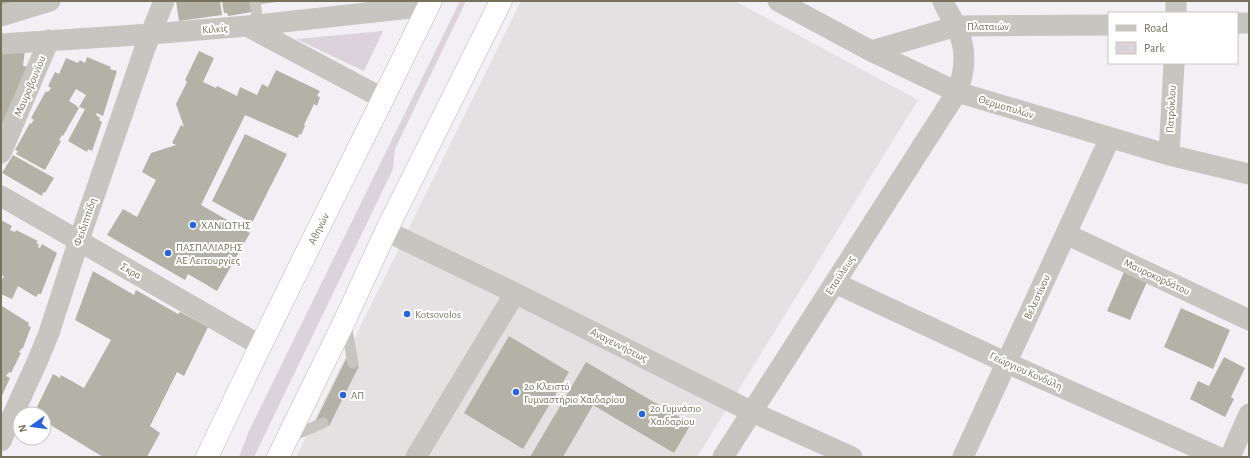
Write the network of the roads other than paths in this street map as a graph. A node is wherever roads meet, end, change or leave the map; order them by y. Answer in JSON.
{"nodes":[{"id":1,"x":50,"y":1,"type":"edge"},
{"id":2,"x":164,"y":1,"type":"edge"},
{"id":3,"x":255,"y":1,"type":"edge"},
{"id":4,"x":501,"y":1,"type":"edge"},
{"id":5,"x":778,"y":1,"type":"edge"},
{"id":6,"x":943,"y":1,"type":"edge"},
{"id":7,"x":1176,"y":1,"type":"edge"},
{"id":8,"x":430,"y":4,"type":"edge"},
{"id":9,"x":1176,"y":12,"type":"edge"},
{"id":10,"x":1,"y":16,"type":"edge"},
{"id":11,"x":1249,"y":22,"type":"edge"},
{"id":12,"x":1238,"y":23,"type":"edge"},
{"id":13,"x":1108,"y":25,"type":"edge"},
{"id":14,"x":253,"y":26,"type":"junction"},
{"id":15,"x":957,"y":26,"type":"junction"},
{"id":16,"x":151,"y":34,"type":"junction"},
{"id":17,"x":49,"y":40,"type":"junction"},
{"id":18,"x":1,"y":44,"type":"edge"},
{"id":19,"x":871,"y":51,"type":"junction"},
{"id":20,"x":1174,"y":64,"type":"edge"},
{"id":21,"x":957,"y":92,"type":"junction"},
{"id":22,"x":384,"y":99,"type":"junction"},
{"id":23,"x":1110,"y":138,"type":"junction"},
{"id":24,"x":1,"y":153,"type":"edge"},
{"id":25,"x":1169,"y":155,"type":"junction"},
{"id":26,"x":1249,"y":174,"type":"edge"},
{"id":27,"x":1,"y":196,"type":"edge"},
{"id":28,"x":386,"y":231,"type":"junction"},
{"id":29,"x":1066,"y":234,"type":"junction"},
{"id":30,"x":79,"y":240,"type":"junction"},
{"id":31,"x":835,"y":283,"type":"junction"},
{"id":32,"x":515,"y":293,"type":"junction"},
{"id":33,"x":345,"y":320,"type":"junction"},
{"id":34,"x":1249,"y":320,"type":"edge"},
{"id":35,"x":261,"y":346,"type":"junction"},
{"id":36,"x":353,"y":363,"type":"dead end"},
{"id":37,"x":1007,"y":363,"type":"junction"},
{"id":38,"x":752,"y":412,"type":"junction"},
{"id":39,"x":1249,"y":414,"type":"edge"},
{"id":40,"x":323,"y":423,"type":"dead end"},
{"id":41,"x":1,"y":441,"type":"edge"},
{"id":42,"x":283,"y":448,"type":"edge"},
{"id":43,"x":207,"y":457,"type":"edge"},
{"id":44,"x":416,"y":457,"type":"edge"},
{"id":45,"x":723,"y":457,"type":"edge"},
{"id":46,"x":852,"y":457,"type":"edge"},
{"id":47,"x":963,"y":457,"type":"edge"},
{"id":48,"x":1218,"y":457,"type":"edge"},
{"id":49,"x":1230,"y":457,"type":"edge"}],
"edges":[{"from":1,"to":10,"type":"street"},
{"from":2,"to":16,"type":"street","name":"Φειδιππίδη"},
{"from":3,"to":14,"type":"lane"},
{"from":4,"to":28,"type":"highway"},
{"from":5,"to":19,"type":"street","name":"Θερμοπυλών"},
{"from":6,"to":15,"type":"street","name":"Επαύλεως"},
{"from":7,"to":9,"type":"street"},
{"from":8,"to":14,"type":"street","name":"Κιλκίς"},
{"from":8,"to":22,"type":"highway","name":"Αθηνών"},
{"from":11,"to":12,"type":"street"},
{"from":13,"to":15,"type":"street","name":"Πλαταιών"},
{"from":14,"to":16,"type":"street","name":"Κιλκίς"},
{"from":14,"to":22,"type":"street"},
{"from":15,"to":19,"type":"street","name":"Πλαταιών"},
{"from":15,"to":21,"type":"street","name":"Επαύλεως"},
{"from":16,"to":17,"type":"street","name":"Κιλκίς"},
{"from":16,"to":30,"type":"street","name":"Φειδιππίδη"},
{"from":17,"to":18,"type":"street","name":"Κιλκίς"},
{"from":17,"to":24,"type":"street","name":"Μαυροβουνίου"},
{"from":19,"to":21,"type":"street","name":"Θερμοπυλών"},
{"from":20,"to":25,"type":"street","name":"Πατρόκλου"},
{"from":21,"to":23,"type":"street","name":"Θερμοπυλών"},
{"from":21,"to":31,"type":"street","name":"Επαύλεως"},
{"from":22,"to":35,"type":"highway","name":"Αθηνών"},
{"from":23,"to":25,"type":"street","name":"Θερμοπυλών"},
{"from":23,"to":29,"type":"street","name":"Βελεστίνου"},
{"from":25,"to":26,"type":"street","name":"Θερμοπυλών"},
{"from":27,"to":30,"type":"street","name":"Σκρα"},
{"from":28,"to":32,"type":"street","name":"Αναγεννήσεως"},
{"from":28,"to":33,"type":"highway"},
{"from":29,"to":34,"type":"street","name":"Μαυροκορδάτου"},
{"from":29,"to":37,"type":"street","name":"Βελεστίνου"},
{"from":30,"to":35,"type":"street","name":"Σκρα"},
{"from":30,"to":41,"type":"street","name":"Φειδιππίδη"},
{"from":31,"to":37,"type":"street","name":"Γεώργιου Κονδύλη"},
{"from":31,"to":38,"type":"street","name":"Επαύλεως"},
{"from":32,"to":38,"type":"street","name":"Αναγεννήσεως"},
{"from":32,"to":44,"type":"street"},
{"from":33,"to":36,"type":"lane"},
{"from":33,"to":42,"type":"highway"},
{"from":35,"to":43,"type":"highway","name":"Αθηνών"},
{"from":37,"to":47,"type":"street","name":"Βελεστίνου"},
{"from":37,"to":48,"type":"street","name":"Γεώργιου Κονδύλη"},
{"from":38,"to":45,"type":"street","name":"Επαύλεως"},
{"from":38,"to":46,"type":"street","name":"Αναγεννήσεως"},
{"from":39,"to":49,"type":"street"},
{"from":40,"to":42,"type":"lane"}]}
